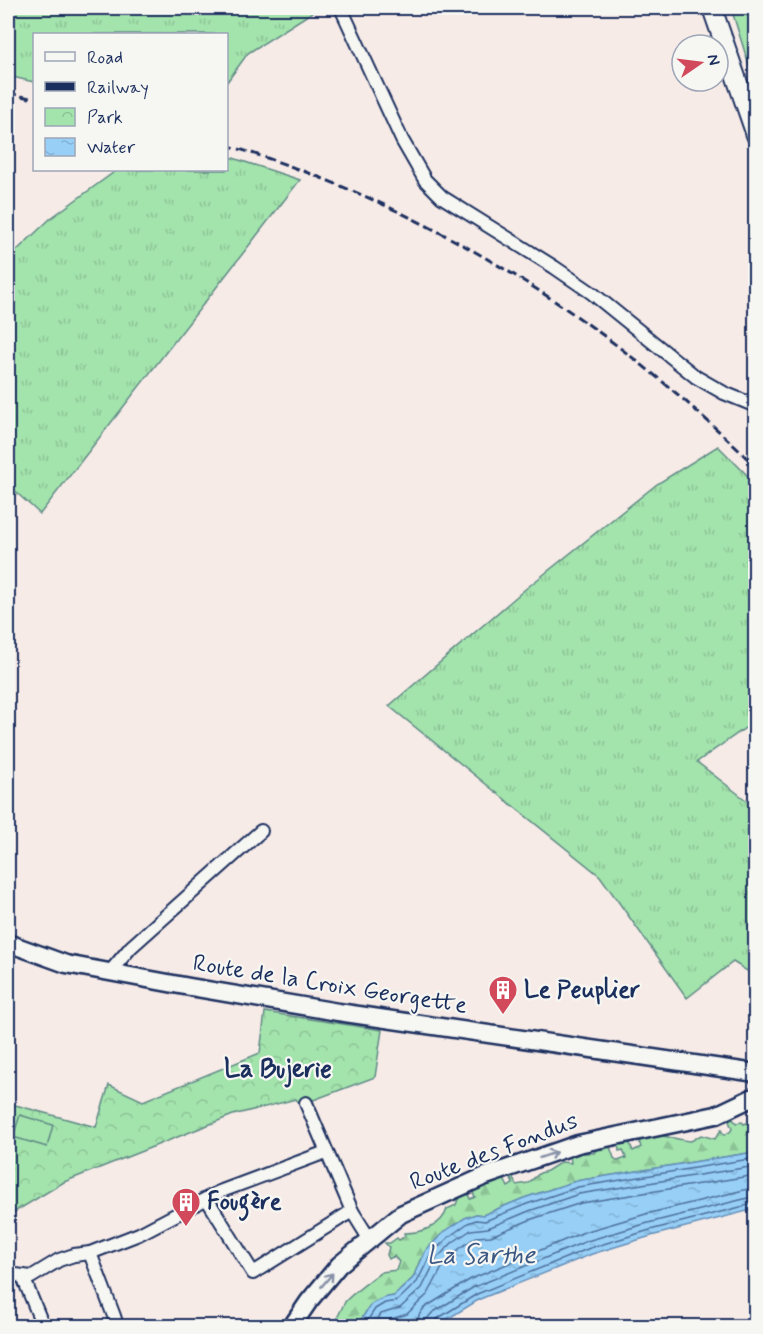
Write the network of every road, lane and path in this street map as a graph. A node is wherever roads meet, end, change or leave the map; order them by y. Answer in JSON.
{"nodes":[{"id":1,"x":341,"y":8,"type":"edge"},
{"id":2,"x":712,"y":8,"type":"edge"},
{"id":3,"x":756,"y":135,"type":"edge"},
{"id":4,"x":756,"y":406,"type":"edge"},
{"id":5,"x":261,"y":831,"type":"dead end"},
{"id":6,"x":8,"y":943,"type":"edge"},
{"id":7,"x":110,"y":972,"type":"junction"},
{"id":8,"x":756,"y":1073,"type":"edge"},
{"id":9,"x":756,"y":1096,"type":"edge"},
{"id":10,"x":306,"y":1103,"type":"dead end"},
{"id":11,"x":326,"y":1152,"type":"junction"},
{"id":12,"x":207,"y":1199,"type":"junction"},
{"id":13,"x":352,"y":1211,"type":"junction"},
{"id":14,"x":370,"y":1240,"type":"junction"},
{"id":15,"x":90,"y":1253,"type":"junction"},
{"id":16,"x":8,"y":1274,"type":"edge"},
{"id":17,"x":23,"y":1277,"type":"junction"},
{"id":18,"x":43,"y":1326,"type":"edge"},
{"id":19,"x":117,"y":1326,"type":"edge"},
{"id":20,"x":292,"y":1326,"type":"edge"}],
"edges":[{"from":1,"to":4,"type":"street"},
{"from":2,"to":3,"type":"main road"},
{"from":5,"to":7,"type":"street"},
{"from":6,"to":7,"type":"street","name":"Route de la Croix Georgette"},
{"from":7,"to":8,"type":"street","name":"Route de la Croix Georgette"},
{"from":14,"to":9,"type":"street","name":"Route des Fondus","one_way":true},
{"from":10,"to":11,"type":"street"},
{"from":11,"to":12,"type":"street"},
{"from":11,"to":13,"type":"street"},
{"from":12,"to":13,"type":"street"},
{"from":12,"to":15,"type":"street"},
{"from":13,"to":14,"type":"street"},
{"from":20,"to":14,"type":"street","name":"Route des Fondus","one_way":true},
{"from":15,"to":17,"type":"street"},
{"from":15,"to":19,"type":"street"},
{"from":16,"to":17,"type":"street"},
{"from":17,"to":18,"type":"street"}]}
